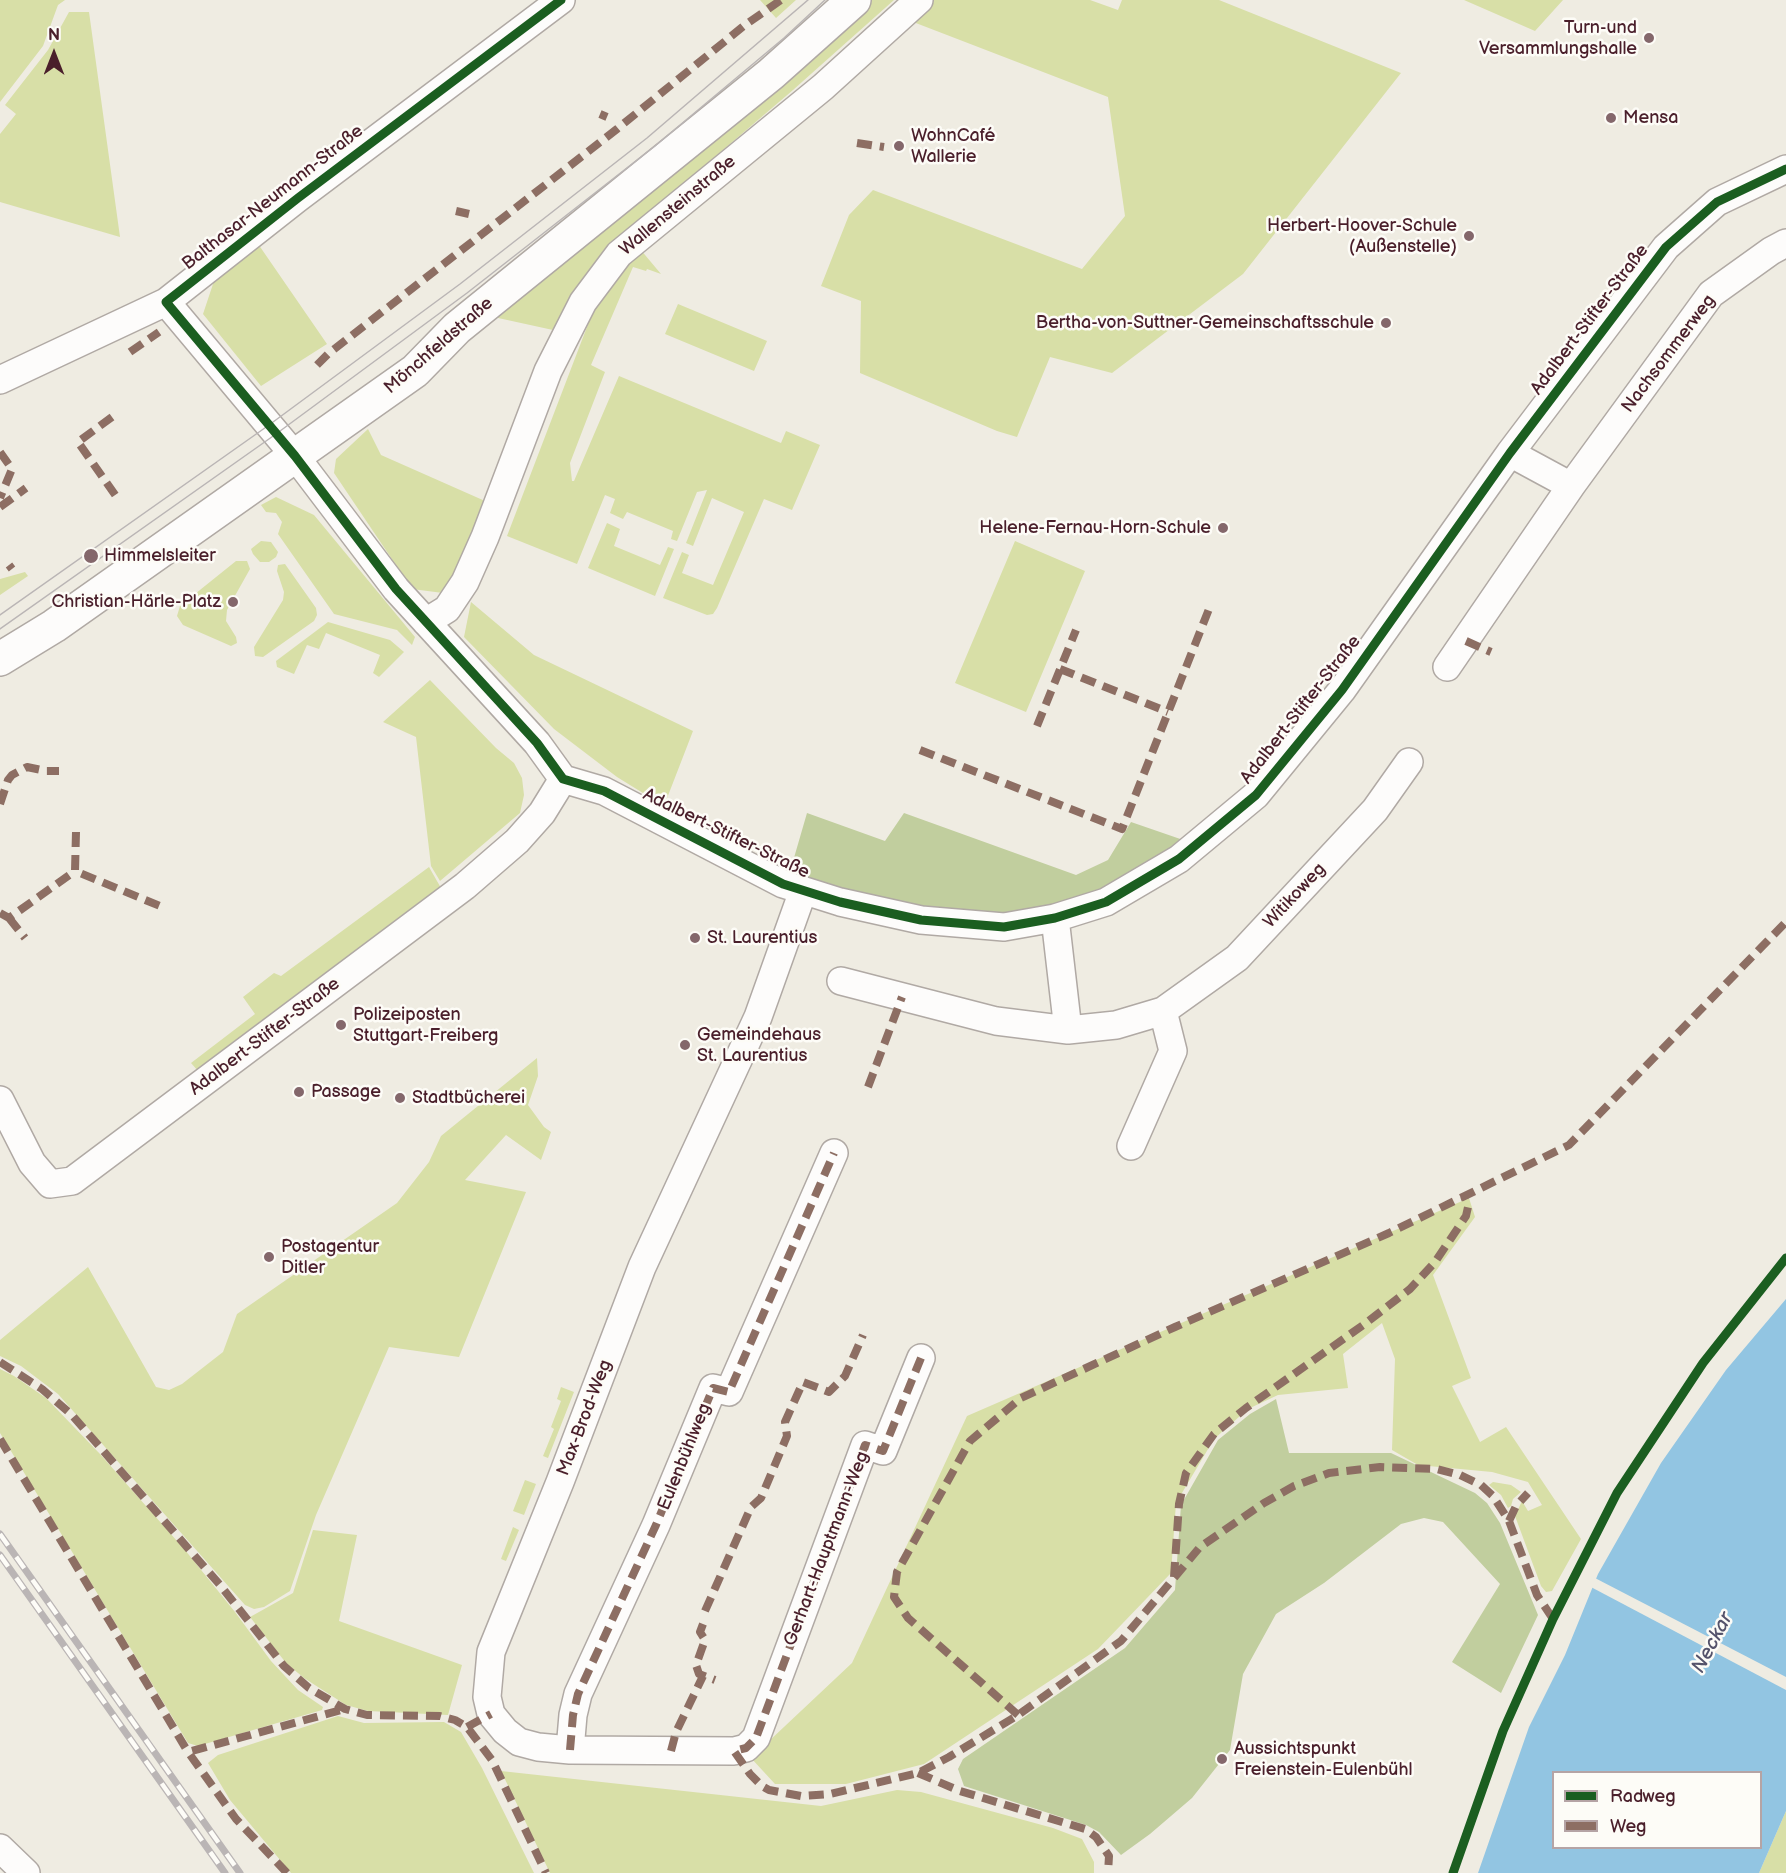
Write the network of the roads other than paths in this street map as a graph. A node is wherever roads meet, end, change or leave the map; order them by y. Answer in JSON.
{"nodes":[{"id":1,"x":561,"y":0,"type":"edge"},
{"id":2,"x":854,"y":0,"type":"edge"},
{"id":3,"x":919,"y":0,"type":"edge"},
{"id":4,"x":1786,"y":169,"type":"edge"},
{"id":5,"x":1786,"y":243,"type":"edge"},
{"id":6,"x":166,"y":302,"type":"junction"},
{"id":7,"x":0,"y":380,"type":"edge"},
{"id":8,"x":1510,"y":453,"type":"junction"},
{"id":9,"x":295,"y":456,"type":"junction"},
{"id":10,"x":1571,"y":486,"type":"junction"},
{"id":11,"x":426,"y":622,"type":"junction"},
{"id":12,"x":0,"y":659,"type":"edge"},
{"id":13,"x":1447,"y":667,"type":"dead end"},
{"id":14,"x":1409,"y":762,"type":"dead end"},
{"id":15,"x":563,"y":779,"type":"junction"},
{"id":16,"x":802,"y":891,"type":"junction"},
{"id":17,"x":1055,"y":918,"type":"junction"},
{"id":18,"x":841,"y":981,"type":"dead end"},
{"id":19,"x":1163,"y":1011,"type":"junction"},
{"id":20,"x":1068,"y":1030,"type":"junction"},
{"id":21,"x":0,"y":1100,"type":"edge"},
{"id":22,"x":1131,"y":1146,"type":"dead end"},
{"id":23,"x":834,"y":1152,"type":"dead end"},
{"id":24,"x":921,"y":1358,"type":"dead end"},
{"id":25,"x":570,"y":1750,"type":"junction"},
{"id":26,"x":734,"y":1751,"type":"joint"},
{"id":27,"x":0,"y":1848,"type":"edge"},
{"id":28,"x":26,"y":1873,"type":"edge"}],
"edges":[{"from":1,"to":6,"type":"street","name":"Balthasar-Neumann-Straße"},
{"from":2,"to":9,"type":"main road","name":"Mönchfeldstraße"},
{"from":3,"to":11,"type":"street","name":"Wallensteinstraße"},
{"from":4,"to":8,"type":"street","name":"Adalbert-Stifter-Straße"},
{"from":5,"to":10,"type":"street","name":"Nachsommerweg"},
{"from":6,"to":7,"type":"street"},
{"from":6,"to":9,"type":"street"},
{"from":8,"to":10,"type":"street"},
{"from":8,"to":17,"type":"street","name":"Adalbert-Stifter-Straße"},
{"from":9,"to":11,"type":"street"},
{"from":9,"to":12,"type":"main road","name":"Mönchfeldstraße"},
{"from":10,"to":13,"type":"street","name":"Nachsommerweg"},
{"from":11,"to":15,"type":"street"},
{"from":14,"to":19,"type":"street","name":"Witikoweg"},
{"from":15,"to":16,"type":"street","name":"Adalbert-Stifter-Straße"},
{"from":15,"to":21,"type":"street","name":"Adalbert-Stifter-Straße"},
{"from":16,"to":17,"type":"street","name":"Adalbert-Stifter-Straße"},
{"from":16,"to":25,"type":"street","name":"Max-Brod-Weg"},
{"from":17,"to":20,"type":"street"},
{"from":18,"to":20,"type":"street","name":"Witikoweg"},
{"from":19,"to":20,"type":"street","name":"Witikoweg"},
{"from":19,"to":22,"type":"street"},
{"from":23,"to":25,"type":"street","name":"Eulenbühlweg"},
{"from":24,"to":26,"type":"street","name":"Gerhart-Hauptmann-Weg"},
{"from":25,"to":26,"type":"street","name":"Max-Brod-Weg"},
{"from":27,"to":28,"type":"street"}]}
